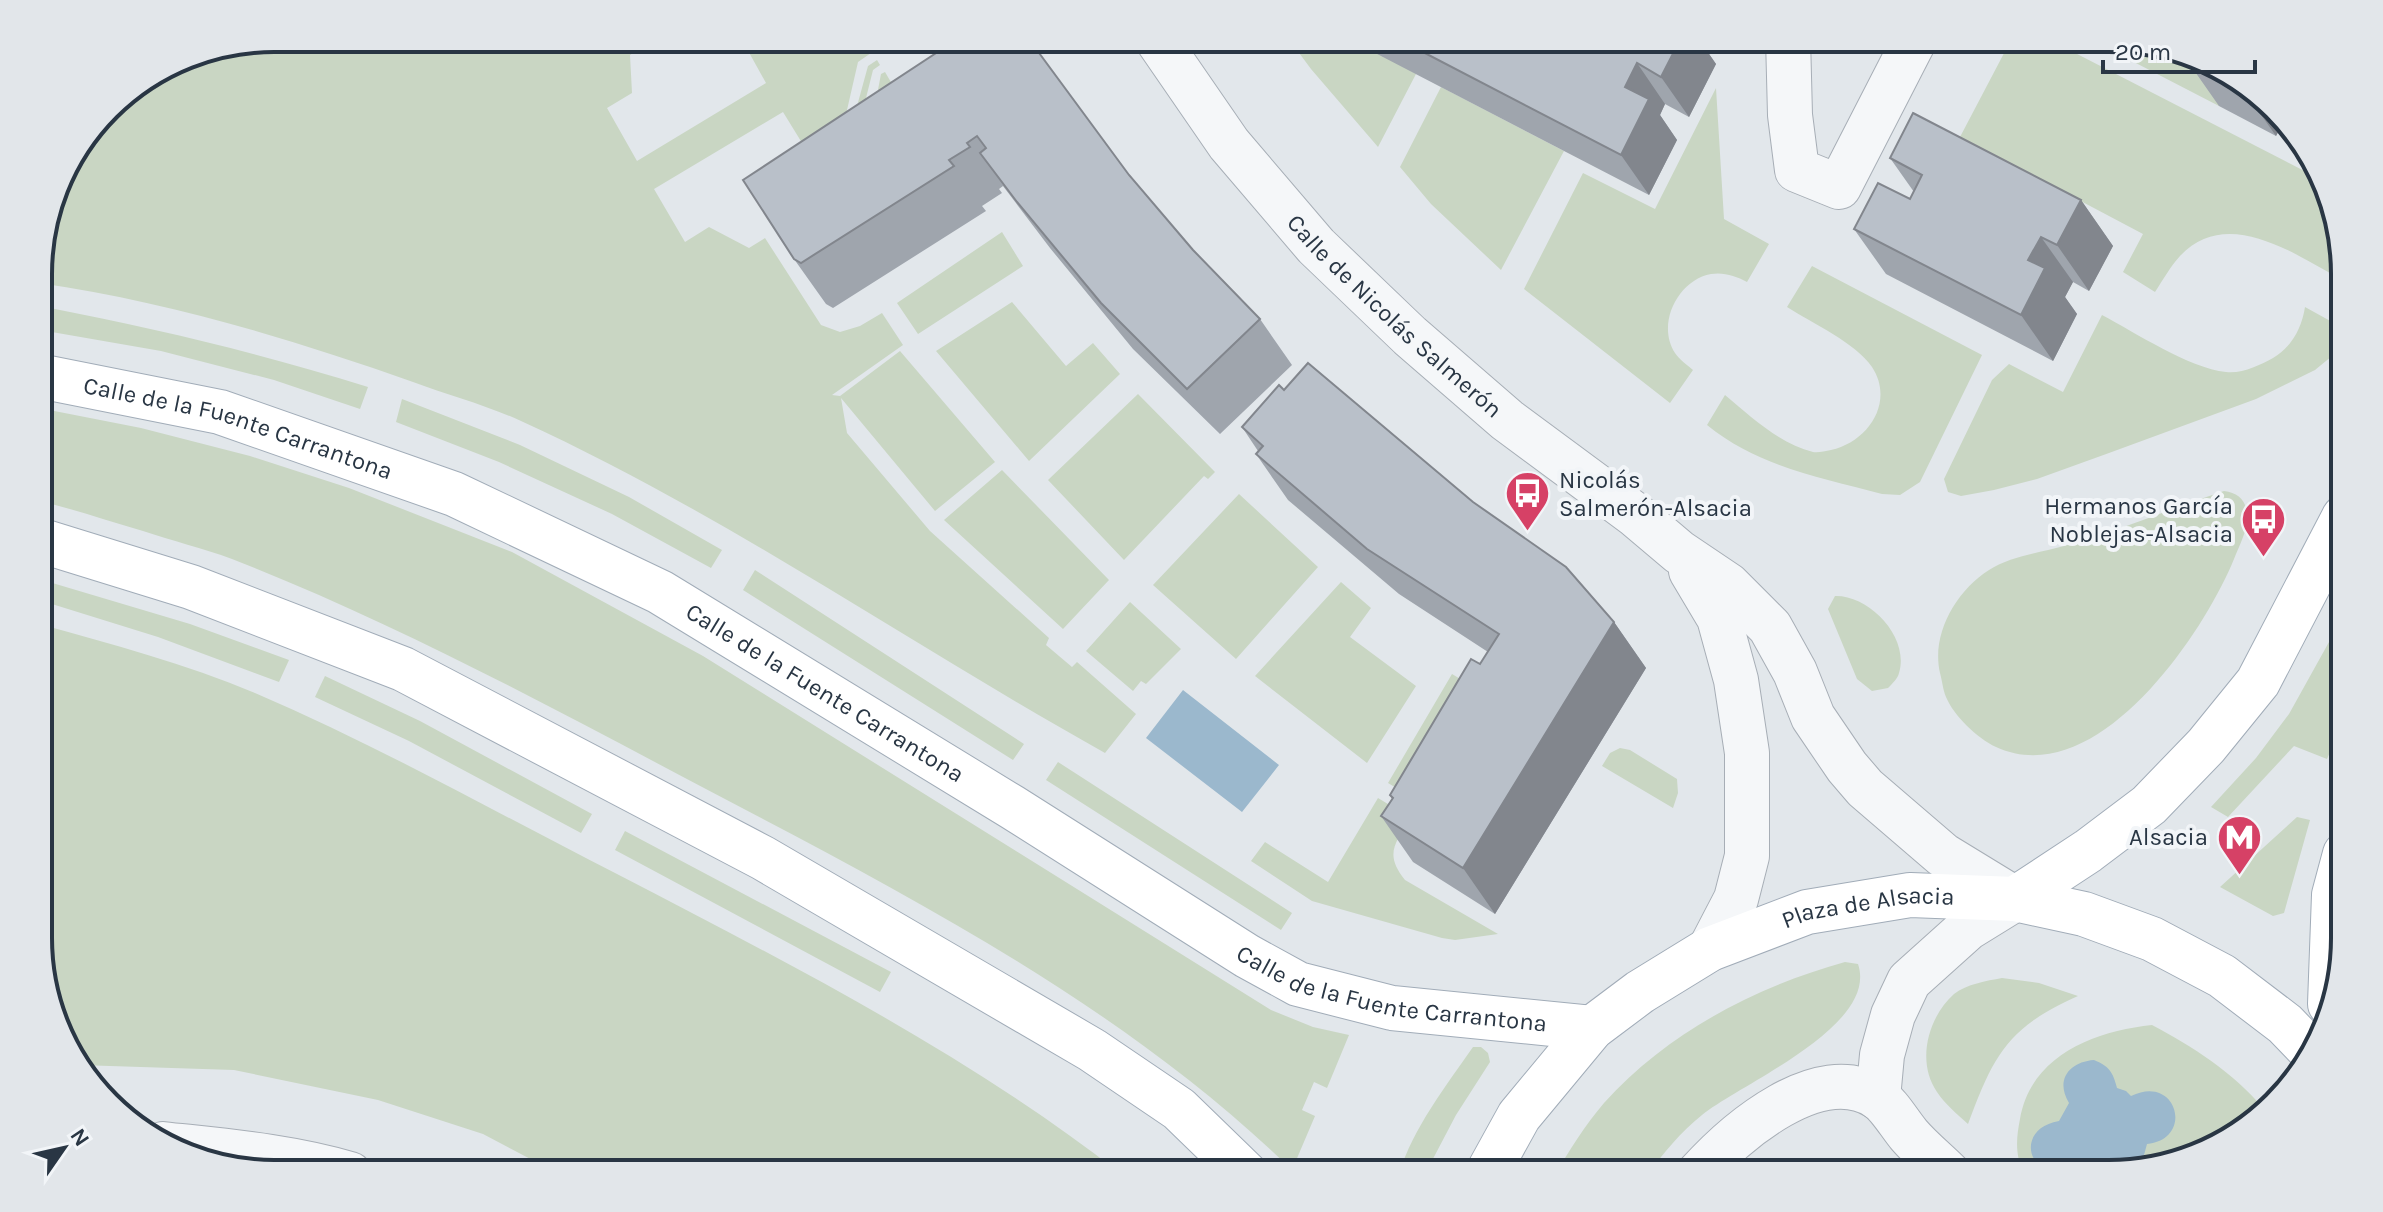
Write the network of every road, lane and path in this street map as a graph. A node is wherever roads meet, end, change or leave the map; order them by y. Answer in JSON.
{"nodes":[{"id":1,"x":1166,"y":52,"type":"edge"},
{"id":2,"x":1788,"y":52,"type":"edge"},
{"id":3,"x":1908,"y":52,"type":"edge"},
{"id":4,"x":52,"y":379,"type":"edge"},
{"id":5,"x":2331,"y":542,"type":"edge"},
{"id":6,"x":52,"y":544,"type":"edge"},
{"id":7,"x":1679,"y":552,"type":"junction"},
{"id":8,"x":2015,"y":899,"type":"junction"},
{"id":9,"x":1710,"y":949,"type":"junction"},
{"id":10,"x":1592,"y":1028,"type":"junction"},
{"id":11,"x":2304,"y":1044,"type":"edge"},
{"id":12,"x":1878,"y":1098,"type":"junction"},
{"id":13,"x":202,"y":1148,"type":"edge"},
{"id":14,"x":290,"y":1160,"type":"edge"},
{"id":15,"x":1232,"y":1160,"type":"edge"},
{"id":16,"x":1495,"y":1160,"type":"edge"},
{"id":17,"x":1713,"y":1160,"type":"edge"},
{"id":18,"x":1935,"y":1160,"type":"edge"}],
"edges":[{"from":1,"to":7,"type":"street","name":"Calle de Nicolás Salmerón"},
{"from":2,"to":3,"type":"street"},
{"from":4,"to":10,"type":"main road","name":"Calle de la Fuente Carrantona"},
{"from":5,"to":8,"type":"main road"},
{"from":6,"to":15,"type":"main road"},
{"from":7,"to":8,"type":"street","name":"Calle de Nicolás Salmerón"},
{"from":7,"to":9,"type":"street","name":"Calle de Nicolás Salmerón"},
{"from":8,"to":9,"type":"main road","name":"Plaza de Alsacia"},
{"from":8,"to":11,"type":"main road","name":"Plaza de Alsacia"},
{"from":8,"to":12,"type":"street"},
{"from":9,"to":10,"type":"main road","name":"Plaza de Alsacia"},
{"from":10,"to":16,"type":"main road","name":"Plaza de Alsacia"},
{"from":12,"to":17,"type":"street"},
{"from":12,"to":18,"type":"street"},
{"from":13,"to":14,"type":"street"}]}
